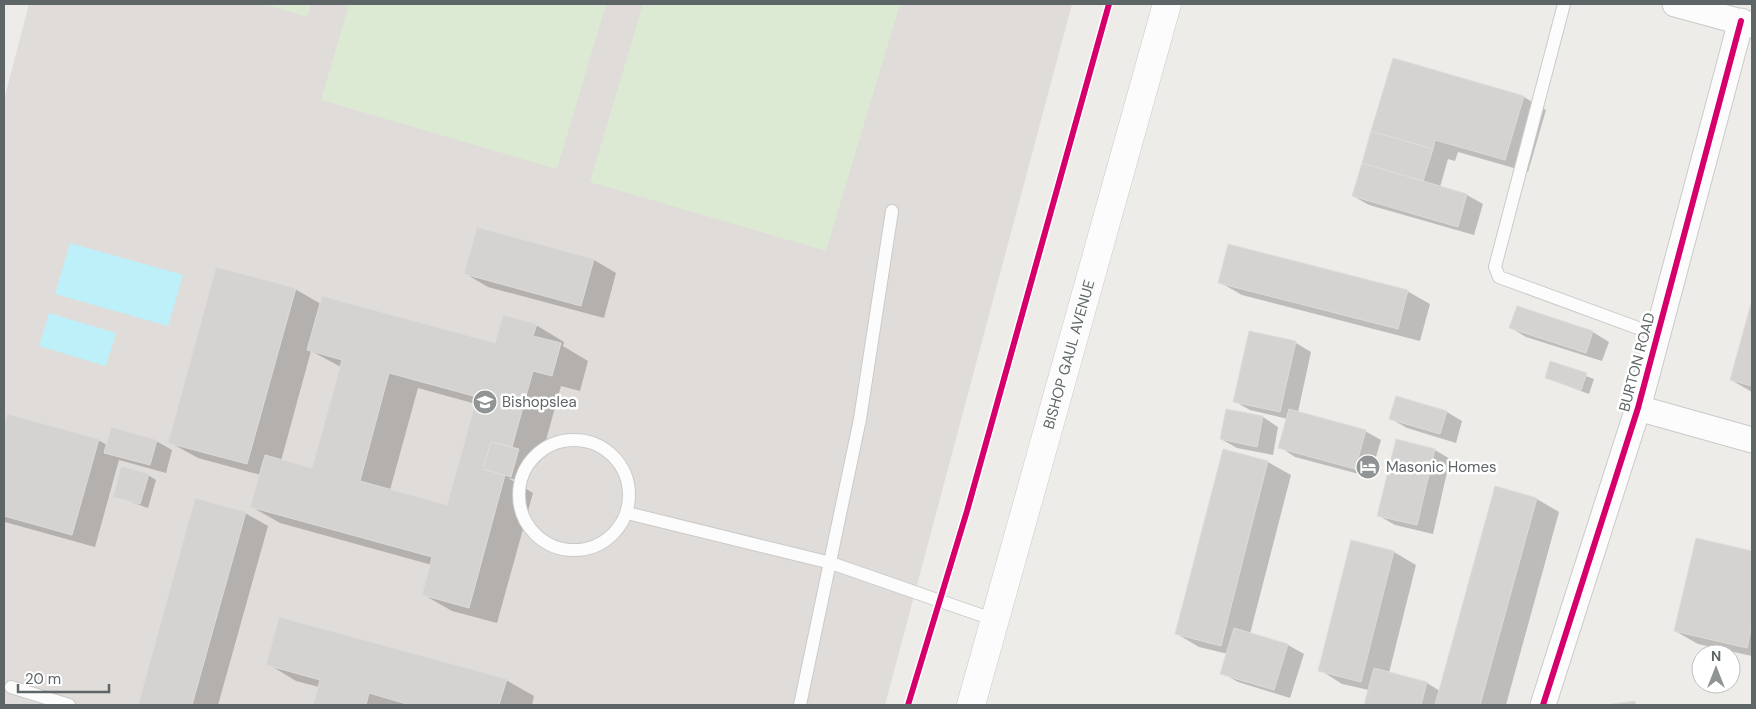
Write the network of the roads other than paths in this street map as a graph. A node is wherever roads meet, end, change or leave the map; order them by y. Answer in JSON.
{"nodes":[{"id":1,"x":1166,"y":4,"type":"edge"},
{"id":2,"x":1564,"y":4,"type":"edge"},
{"id":3,"x":1675,"y":4,"type":"edge"},
{"id":4,"x":1747,"y":23,"type":"edge"},
{"id":5,"x":892,"y":212,"type":"dead end"},
{"id":6,"x":1657,"y":335,"type":"junction"},
{"id":7,"x":1638,"y":408,"type":"junction"},
{"id":8,"x":1752,"y":440,"type":"edge"},
{"id":9,"x":627,"y":513,"type":"junction"},
{"id":10,"x":830,"y":563,"type":"junction"},
{"id":11,"x":995,"y":620,"type":"junction"},
{"id":12,"x":11,"y":687,"type":"dead end"},
{"id":13,"x":69,"y":705,"type":"edge"},
{"id":14,"x":800,"y":705,"type":"edge"},
{"id":15,"x":971,"y":705,"type":"edge"},
{"id":16,"x":1543,"y":705,"type":"edge"}],
"edges":[{"from":1,"to":11,"type":"main road","name":"BISHOP GAUL AVENUE"},
{"from":2,"to":6,"type":"lane"},
{"from":3,"to":4,"type":"street"},
{"from":4,"to":6,"type":"street","name":"BURTON ROAD"},
{"from":5,"to":10,"type":"lane"},
{"from":6,"to":7,"type":"street","name":"BURTON ROAD"},
{"from":7,"to":8,"type":"street"},
{"from":7,"to":16,"type":"street","name":"BURTON ROAD"},
{"from":9,"to":9,"type":"lane"},
{"from":9,"to":10,"type":"lane"},
{"from":10,"to":11,"type":"lane"},
{"from":10,"to":14,"type":"lane"},
{"from":11,"to":15,"type":"main road","name":"BISHOP GAUL AVENUE"},
{"from":12,"to":13,"type":"lane"}]}
